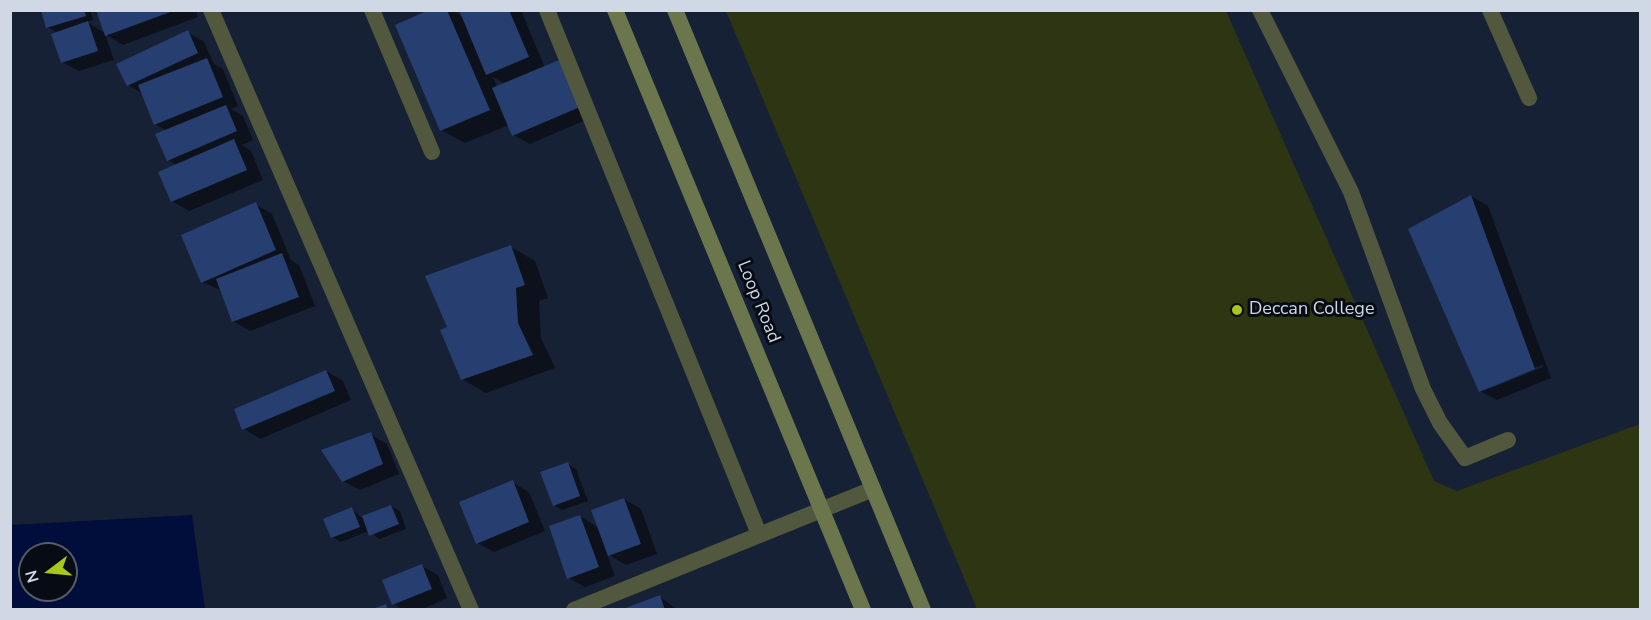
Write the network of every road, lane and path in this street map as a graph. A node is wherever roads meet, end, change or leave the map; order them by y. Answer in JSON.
{"nodes":[{"id":1,"x":211,"y":10,"type":"edge"},
{"id":2,"x":372,"y":10,"type":"edge"},
{"id":3,"x":547,"y":10,"type":"edge"},
{"id":4,"x":615,"y":10,"type":"edge"},
{"id":5,"x":675,"y":10,"type":"edge"},
{"id":6,"x":1260,"y":10,"type":"edge"},
{"id":7,"x":1490,"y":10,"type":"edge"},
{"id":8,"x":1529,"y":99,"type":"dead end"},
{"id":9,"x":432,"y":152,"type":"dead end"},
{"id":10,"x":1508,"y":440,"type":"dead end"},
{"id":11,"x":873,"y":489,"type":"junction"},
{"id":12,"x":821,"y":508,"type":"junction"},
{"id":13,"x":759,"y":534,"type":"junction"},
{"id":14,"x":471,"y":609,"type":"edge"},
{"id":15,"x":574,"y":609,"type":"edge"},
{"id":16,"x":863,"y":609,"type":"edge"},
{"id":17,"x":923,"y":609,"type":"edge"}],
"edges":[{"from":1,"to":14,"type":"street"},
{"from":2,"to":9,"type":"street"},
{"from":3,"to":13,"type":"street"},
{"from":4,"to":12,"type":"main road","name":"Loop Road"},
{"from":5,"to":11,"type":"main road","name":"Loop Road"},
{"from":6,"to":10,"type":"street"},
{"from":7,"to":8,"type":"street"},
{"from":11,"to":12,"type":"street"},
{"from":11,"to":17,"type":"main road","name":"Loop Road"},
{"from":12,"to":13,"type":"street"},
{"from":12,"to":16,"type":"main road","name":"Loop Road"},
{"from":13,"to":15,"type":"street"}]}
